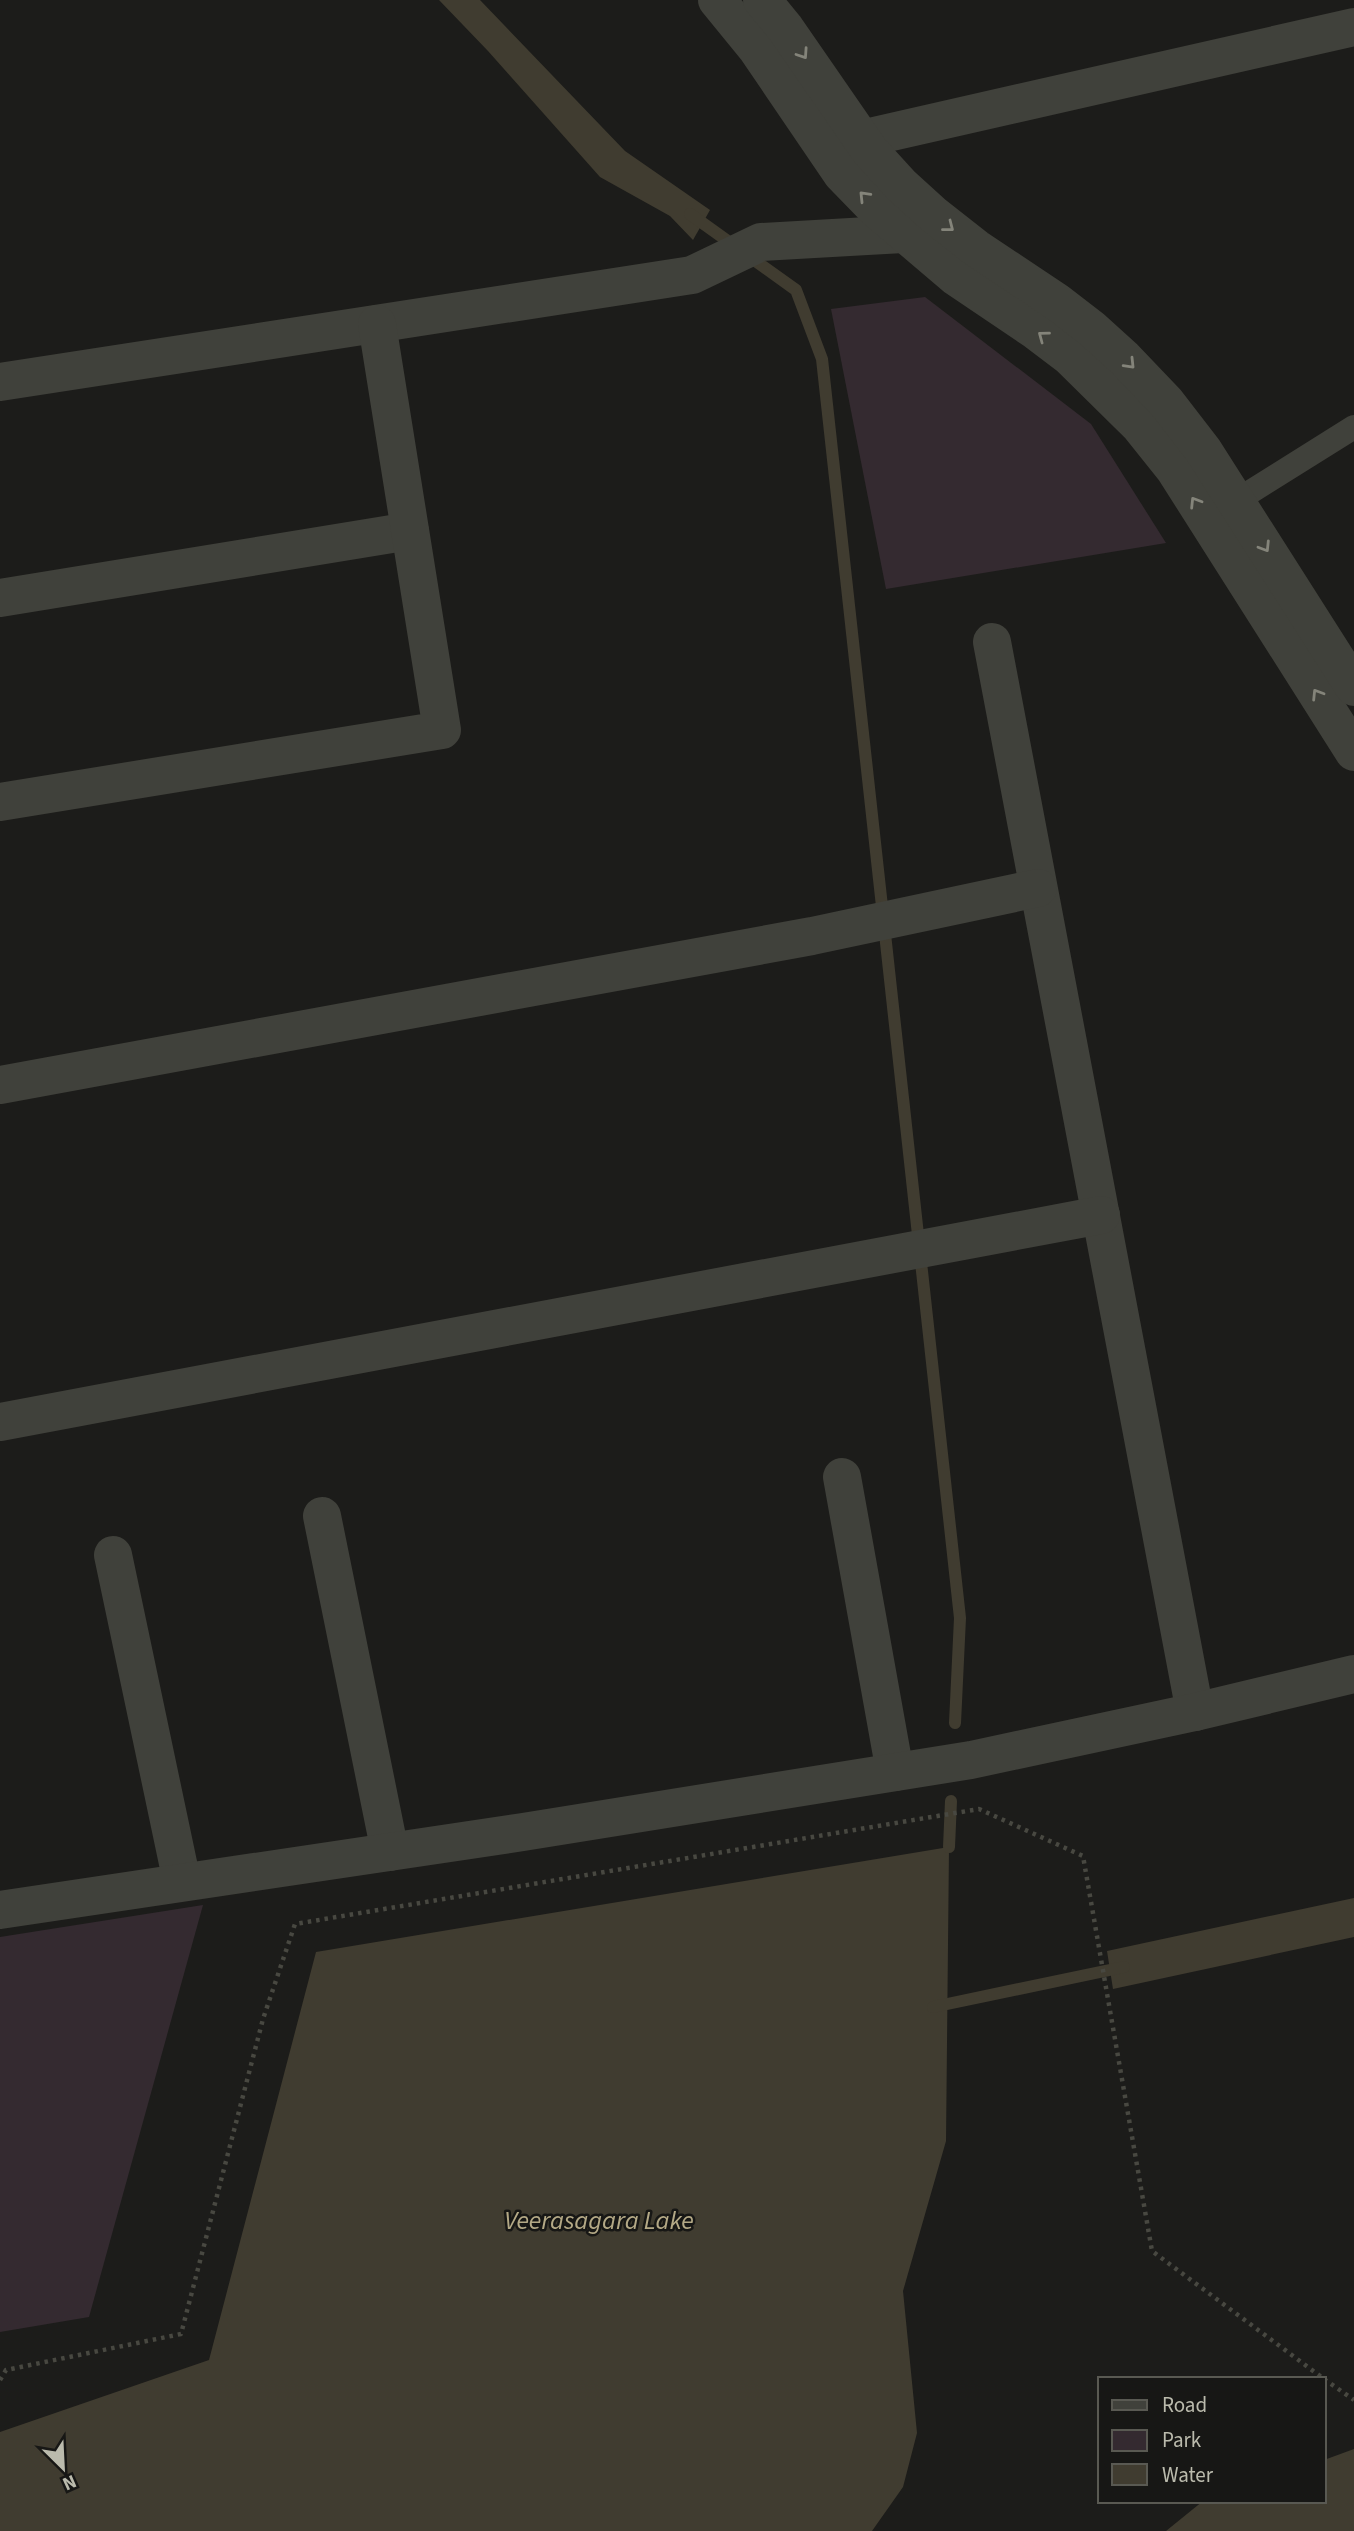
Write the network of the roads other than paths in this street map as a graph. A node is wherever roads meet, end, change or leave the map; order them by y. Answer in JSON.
{"nodes":[{"id":1,"x":717,"y":0,"type":"edge"},
{"id":2,"x":762,"y":0,"type":"edge"},
{"id":3,"x":1354,"y":27,"type":"edge"},
{"id":4,"x":861,"y":139,"type":"junction"},
{"id":5,"x":903,"y":234,"type":"junction"},
{"id":6,"x":377,"y":324,"type":"junction"},
{"id":7,"x":0,"y":382,"type":"edge"},
{"id":8,"x":1354,"y":427,"type":"edge"},
{"id":9,"x":1236,"y":501,"type":"junction"},
{"id":10,"x":410,"y":531,"type":"junction"},
{"id":11,"x":0,"y":598,"type":"edge"},
{"id":12,"x":992,"y":642,"type":"dead end"},
{"id":13,"x":1354,"y":687,"type":"edge"},
{"id":14,"x":1354,"y":752,"type":"edge"},
{"id":15,"x":0,"y":802,"type":"edge"},
{"id":16,"x":1038,"y":888,"type":"junction"},
{"id":17,"x":0,"y":1085,"type":"edge"},
{"id":18,"x":1101,"y":1215,"type":"junction"},
{"id":19,"x":0,"y":1422,"type":"edge"},
{"id":20,"x":842,"y":1477,"type":"dead end"},
{"id":21,"x":322,"y":1516,"type":"dead end"},
{"id":22,"x":113,"y":1556,"type":"dead end"},
{"id":23,"x":1354,"y":1674,"type":"edge"},
{"id":24,"x":1195,"y":1712,"type":"junction"},
{"id":25,"x":895,"y":1772,"type":"junction"},
{"id":26,"x":390,"y":1852,"type":"junction"},
{"id":27,"x":182,"y":1882,"type":"junction"},
{"id":28,"x":0,"y":1910,"type":"edge"}],
"edges":[{"from":5,"to":1,"type":"street","one_way":true},
{"from":2,"to":4,"type":"street","one_way":true},
{"from":3,"to":4,"type":"street"},
{"from":4,"to":9,"type":"street","one_way":true},
{"from":5,"to":6,"type":"street"},
{"from":14,"to":5,"type":"street","one_way":true},
{"from":6,"to":7,"type":"street"},
{"from":6,"to":10,"type":"street"},
{"from":8,"to":9,"type":"lane"},
{"from":9,"to":13,"type":"street","one_way":true},
{"from":10,"to":11,"type":"street"},
{"from":10,"to":15,"type":"street"},
{"from":12,"to":16,"type":"street"},
{"from":16,"to":17,"type":"street"},
{"from":16,"to":18,"type":"street"},
{"from":18,"to":19,"type":"street"},
{"from":18,"to":24,"type":"street"},
{"from":20,"to":25,"type":"street"},
{"from":21,"to":26,"type":"street"},
{"from":22,"to":27,"type":"street"},
{"from":23,"to":24,"type":"street"},
{"from":24,"to":25,"type":"street"},
{"from":25,"to":26,"type":"street"},
{"from":26,"to":27,"type":"street"},
{"from":27,"to":28,"type":"street"}]}
